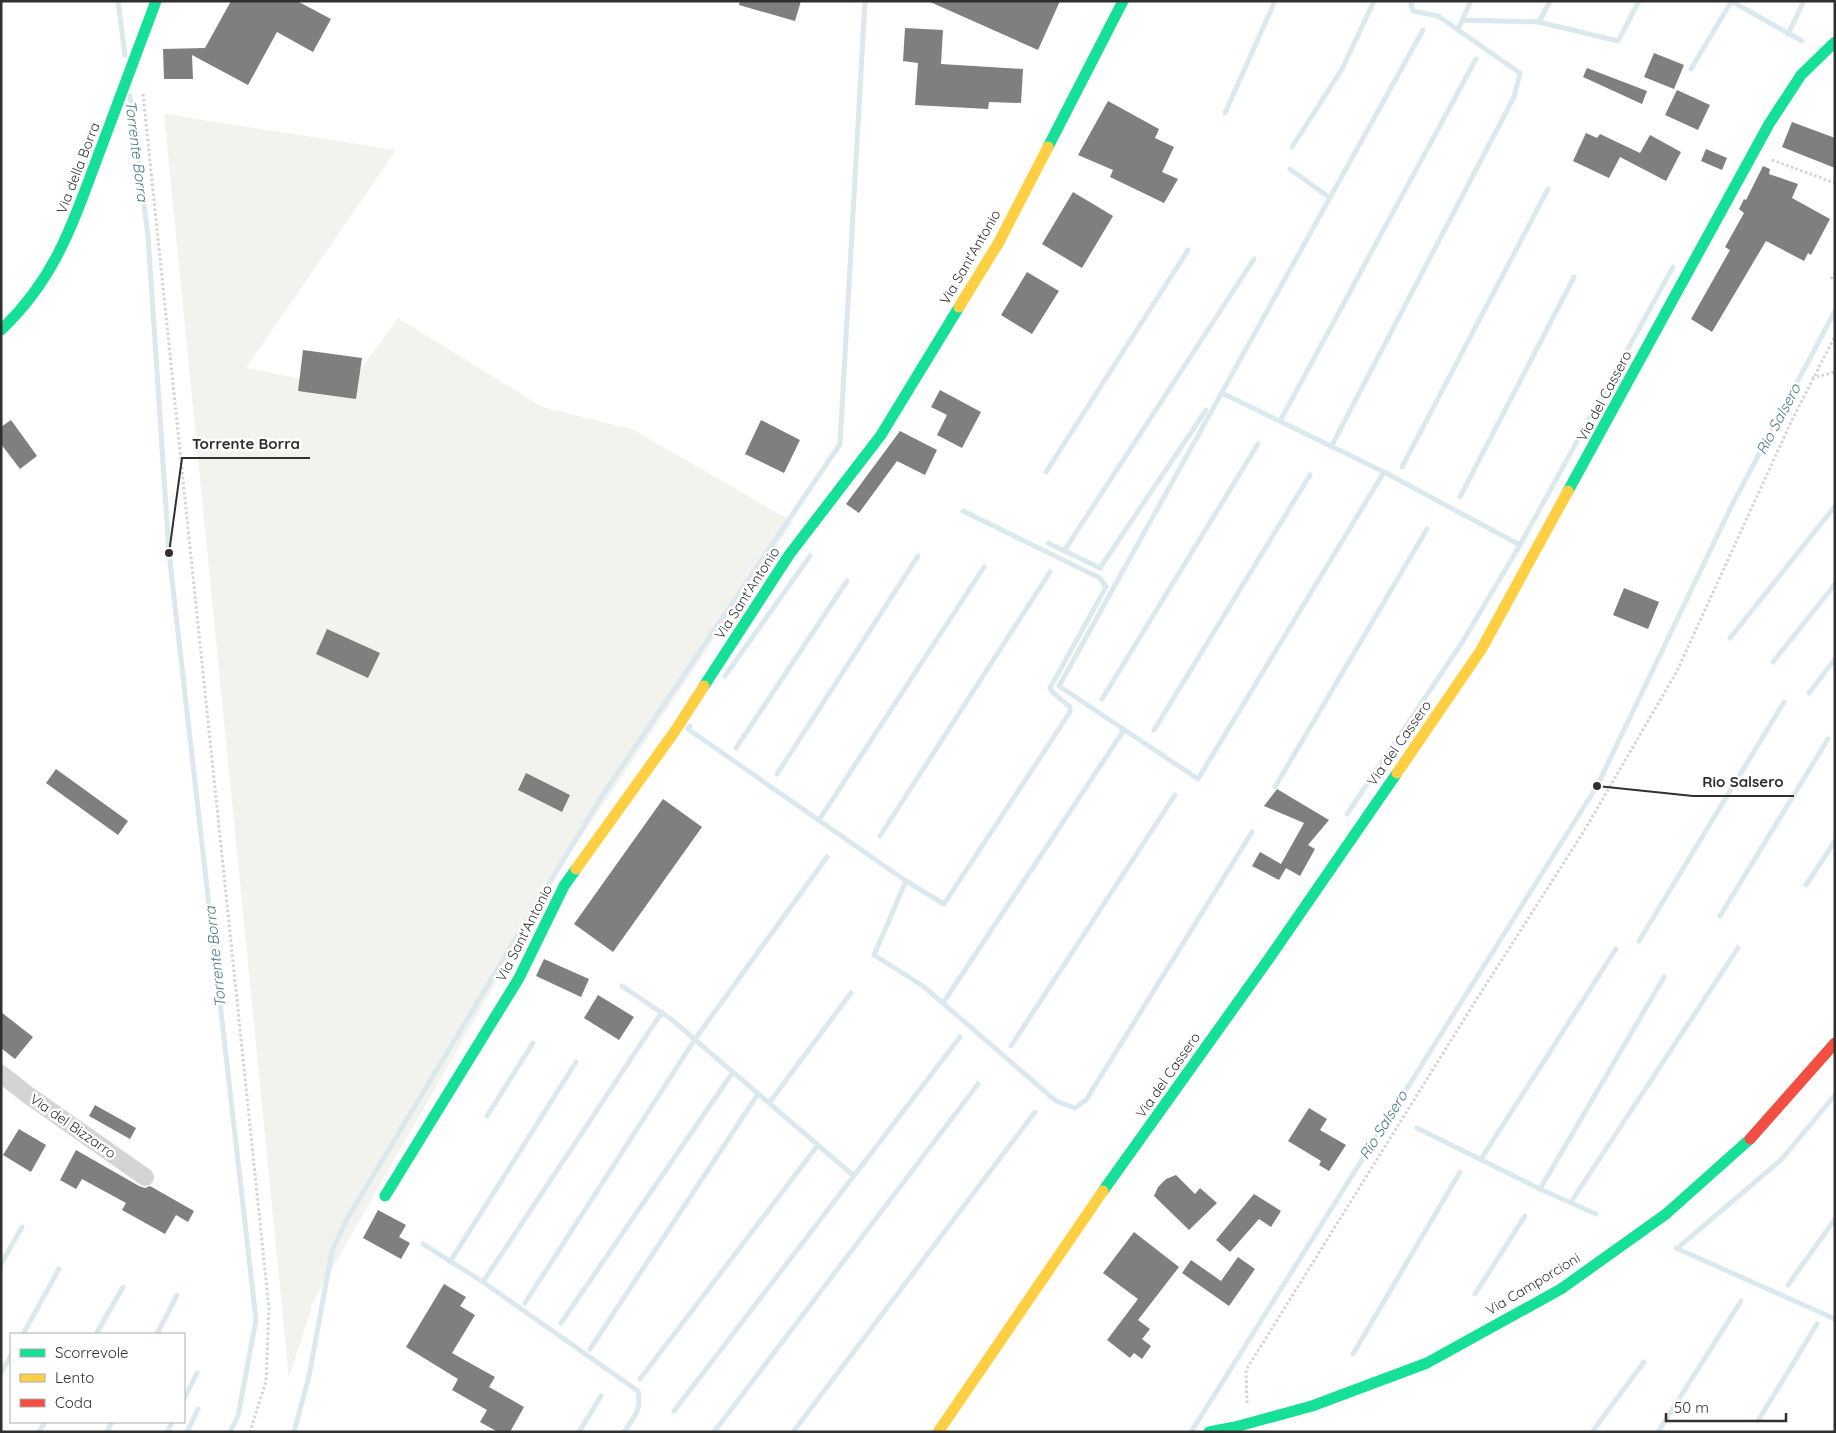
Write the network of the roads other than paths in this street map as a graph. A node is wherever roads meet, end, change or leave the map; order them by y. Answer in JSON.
{"nodes":[{"id":1,"x":156,"y":1,"type":"edge"},
{"id":2,"x":1123,"y":1,"type":"edge"},
{"id":3,"x":1835,"y":42,"type":"edge"},
{"id":4,"x":1,"y":330,"type":"edge"},
{"id":5,"x":1835,"y":1043,"type":"edge"},
{"id":6,"x":1,"y":1074,"type":"edge"},
{"id":7,"x":145,"y":1177,"type":"dead end"},
{"id":8,"x":385,"y":1196,"type":"dead end"},
{"id":9,"x":938,"y":1432,"type":"edge"},
{"id":10,"x":1209,"y":1432,"type":"edge"}],
"edges":[{"from":1,"to":4,"type":"street","name":"Via della Borra"},
{"from":2,"to":8,"type":"street","name":"Via Sant'Antonio"},
{"from":3,"to":9,"type":"street","name":"Via del Cassero"},
{"from":5,"to":10,"type":"street","name":"Via Camporcioni"},
{"from":6,"to":7,"type":"street","name":"Via del Bizzarro"}]}
